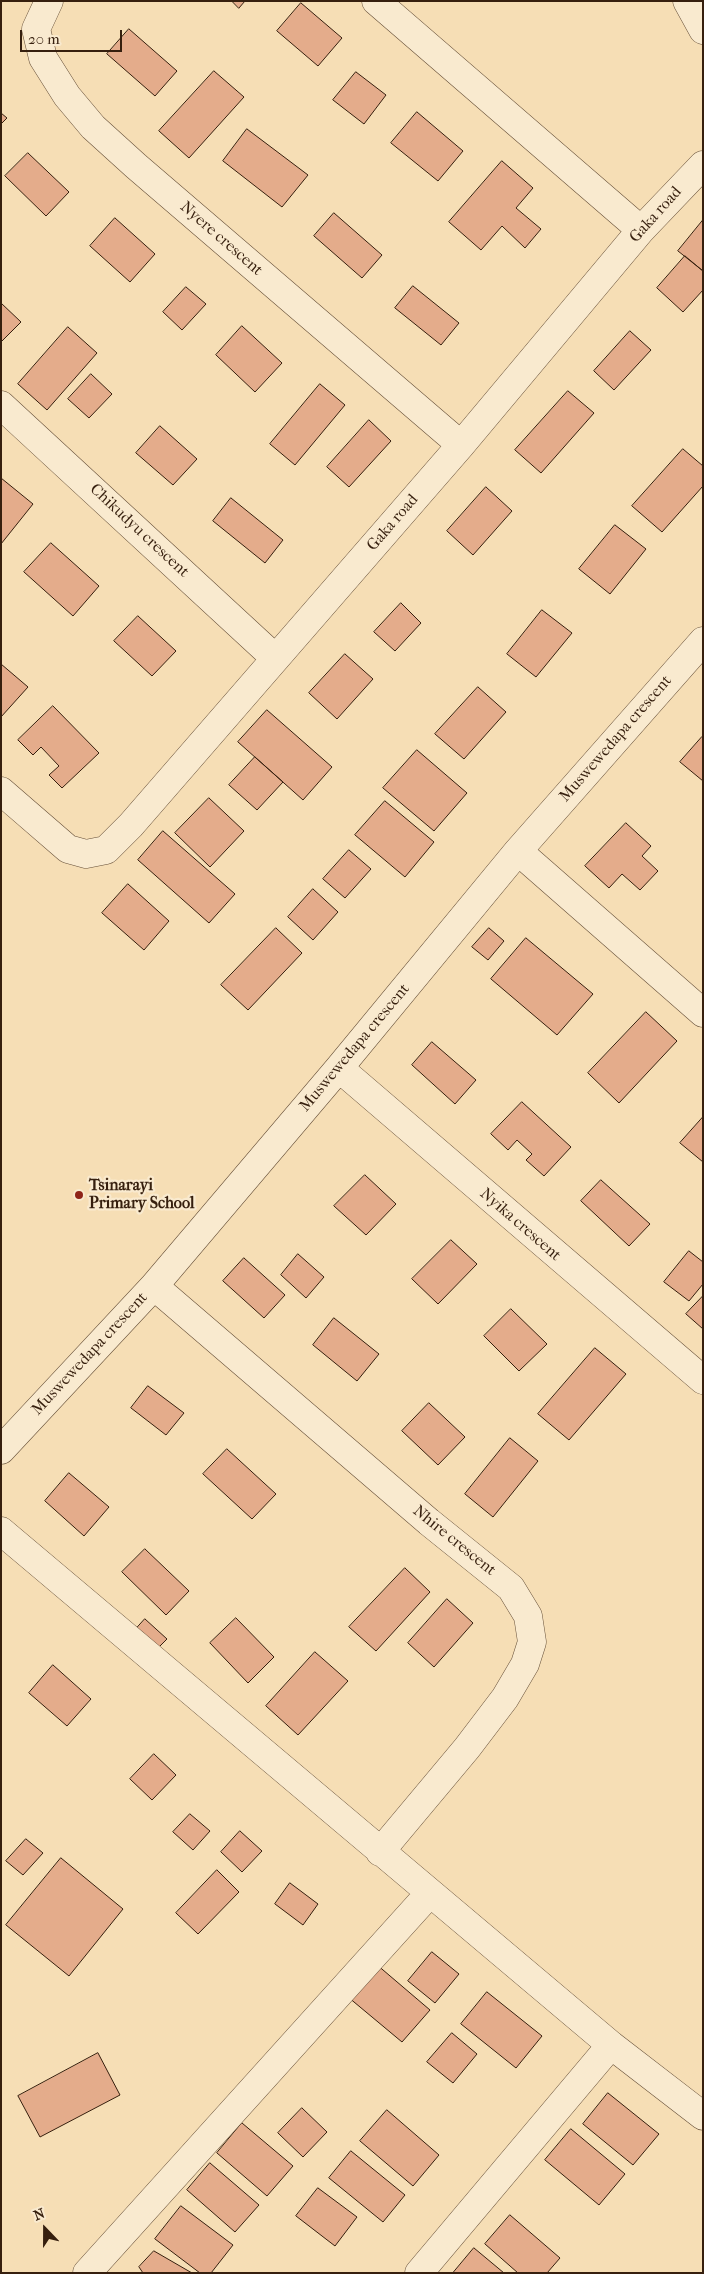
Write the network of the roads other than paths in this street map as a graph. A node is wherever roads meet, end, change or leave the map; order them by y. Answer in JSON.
{"nodes":[{"id":1,"x":49,"y":1,"type":"edge"},
{"id":2,"x":376,"y":1,"type":"edge"},
{"id":3,"x":687,"y":1,"type":"edge"},
{"id":4,"x":703,"y":30,"type":"edge"},
{"id":5,"x":703,"y":164,"type":"edge"},
{"id":6,"x":641,"y":230,"type":"junction"},
{"id":7,"x":1,"y":405,"type":"edge"},
{"id":8,"x":461,"y":445,"type":"junction"},
{"id":9,"x":702,"y":642,"type":"edge"},
{"id":10,"x":275,"y":658,"type":"junction"},
{"id":11,"x":1,"y":791,"type":"edge"},
{"id":12,"x":518,"y":851,"type":"junction"},
{"id":13,"x":703,"y":1013,"type":"edge"},
{"id":14,"x":339,"y":1068,"type":"junction"},
{"id":15,"x":154,"y":1286,"type":"junction"},
{"id":16,"x":703,"y":1380,"type":"edge"},
{"id":17,"x":1,"y":1450,"type":"edge"},
{"id":18,"x":1,"y":1531,"type":"edge"},
{"id":19,"x":380,"y":1852,"type":"junction"},
{"id":20,"x":429,"y":1894,"type":"junction"},
{"id":21,"x":611,"y":2045,"type":"junction"},
{"id":22,"x":702,"y":2115,"type":"edge"},
{"id":23,"x":87,"y":2273,"type":"edge"},
{"id":24,"x":419,"y":2273,"type":"edge"}],
"edges":[{"from":1,"to":8,"type":"street","name":"Nyere crescent"},
{"from":2,"to":6,"type":"street"},
{"from":3,"to":4,"type":"street"},
{"from":5,"to":6,"type":"street","name":"Gaka road"},
{"from":6,"to":8,"type":"street","name":"Gaka road"},
{"from":7,"to":10,"type":"street","name":"Chikudyu crescent"},
{"from":8,"to":10,"type":"street","name":"Gaka road"},
{"from":9,"to":12,"type":"street","name":"Muswewedapa crescent"},
{"from":10,"to":11,"type":"street","name":"Gaka road"},
{"from":12,"to":13,"type":"street"},
{"from":12,"to":14,"type":"street","name":"Muswewedapa crescent"},
{"from":14,"to":15,"type":"street","name":"Muswewedapa crescent"},
{"from":14,"to":16,"type":"street","name":"Nyika crescent"},
{"from":15,"to":17,"type":"street","name":"Muswewedapa crescent"},
{"from":15,"to":19,"type":"street","name":"Nhire crescent"},
{"from":18,"to":19,"type":"street"},
{"from":19,"to":20,"type":"street"},
{"from":20,"to":21,"type":"street"},
{"from":20,"to":23,"type":"street"},
{"from":21,"to":22,"type":"street"},
{"from":21,"to":24,"type":"street"}]}
